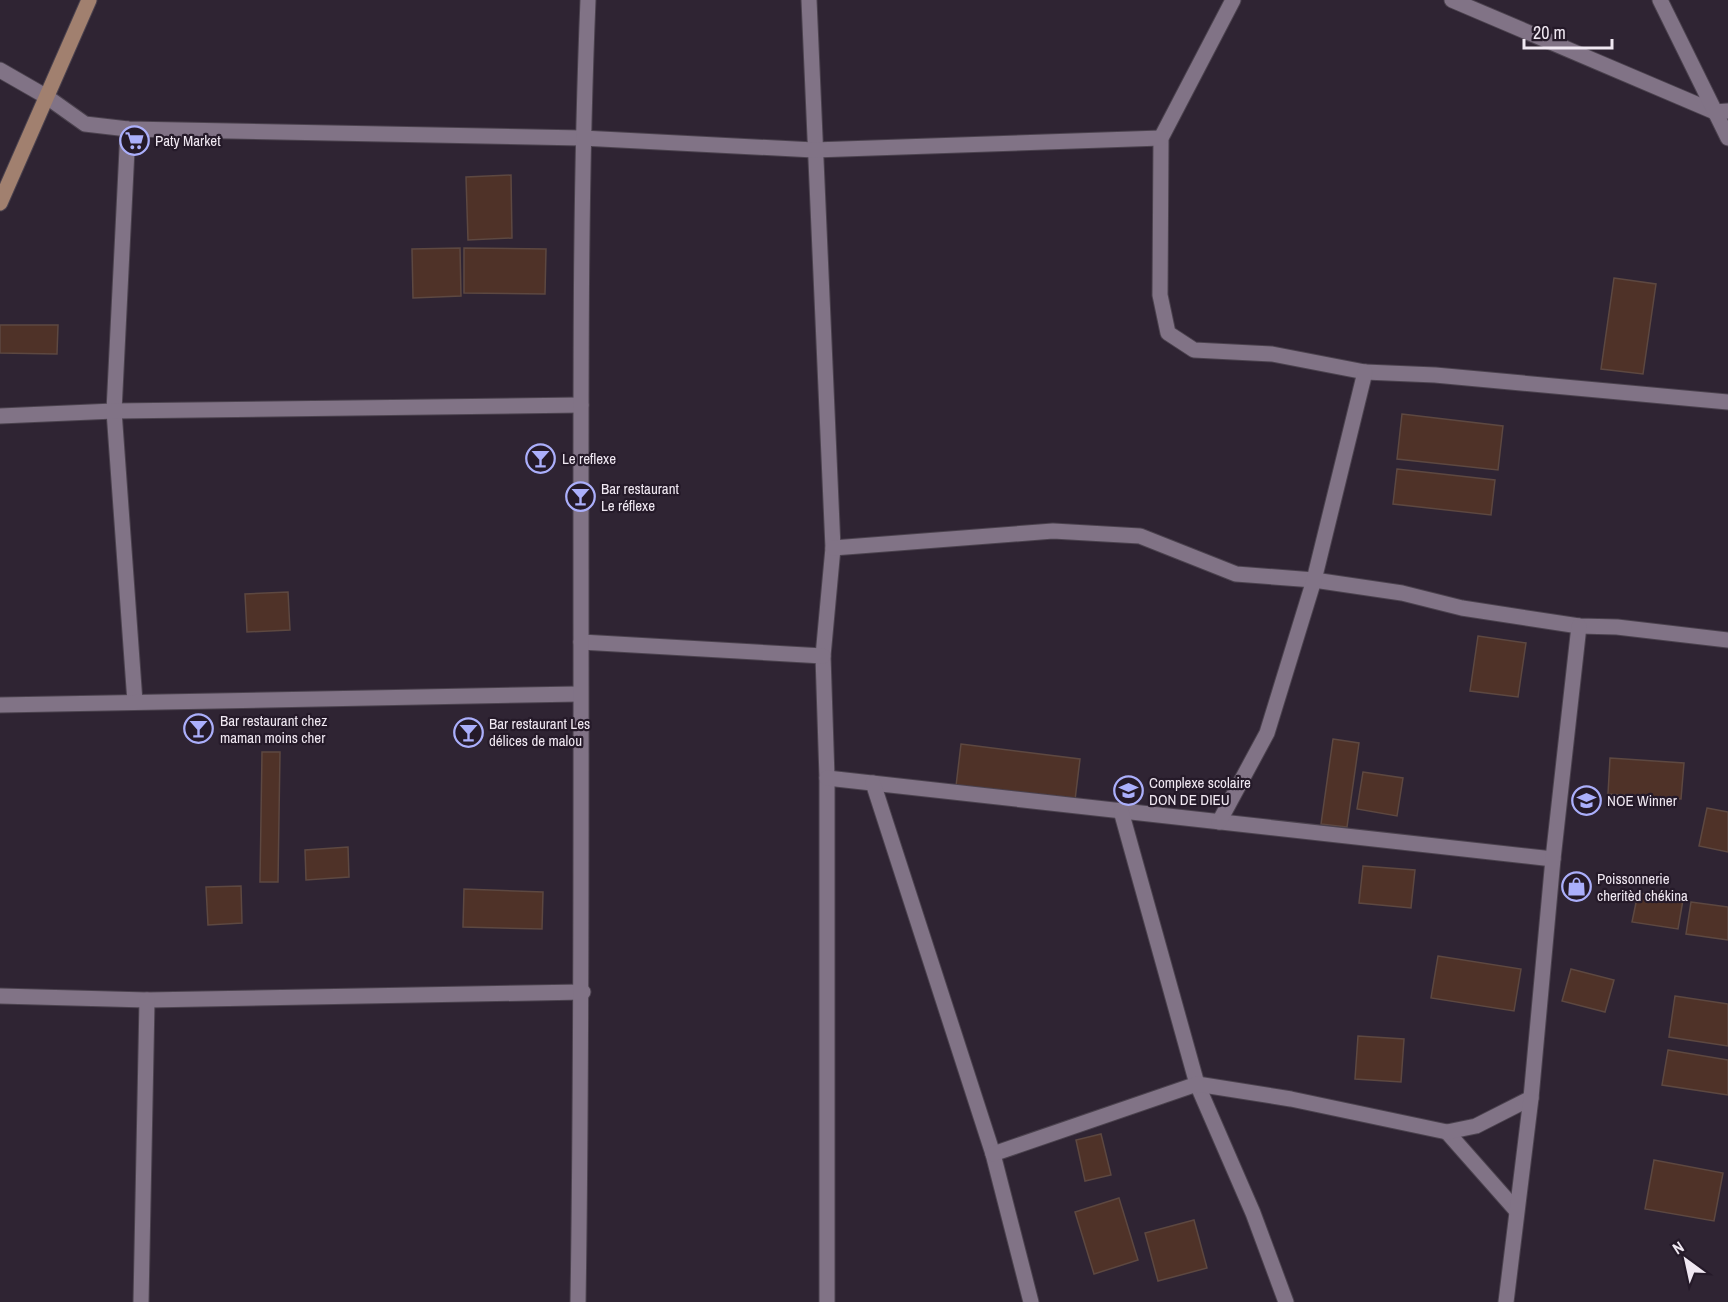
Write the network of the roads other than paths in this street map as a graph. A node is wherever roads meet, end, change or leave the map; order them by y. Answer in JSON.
{"nodes":[{"id":1,"x":89,"y":0,"type":"edge"},
{"id":2,"x":588,"y":0,"type":"edge"},
{"id":3,"x":809,"y":0,"type":"edge"},
{"id":4,"x":1233,"y":0,"type":"edge"},
{"id":5,"x":1452,"y":0,"type":"edge"},
{"id":6,"x":1660,"y":0,"type":"edge"},
{"id":7,"x":0,"y":70,"type":"edge"},
{"id":8,"x":47,"y":97,"type":"junction"},
{"id":9,"x":1722,"y":111,"type":"edge"},
{"id":10,"x":129,"y":129,"type":"junction"},
{"id":11,"x":582,"y":138,"type":"junction"},
{"id":12,"x":1161,"y":138,"type":"junction"},
{"id":13,"x":1728,"y":138,"type":"edge"},
{"id":14,"x":814,"y":150,"type":"junction"},
{"id":15,"x":0,"y":203,"type":"edge"},
{"id":16,"x":1365,"y":372,"type":"junction"},
{"id":17,"x":1728,"y":402,"type":"edge"},
{"id":18,"x":581,"y":405,"type":"junction"},
{"id":19,"x":114,"y":411,"type":"junction"},
{"id":20,"x":0,"y":416,"type":"edge"},
{"id":21,"x":833,"y":548,"type":"junction"},
{"id":22,"x":1314,"y":580,"type":"junction"},
{"id":23,"x":1579,"y":626,"type":"junction"},
{"id":24,"x":1728,"y":640,"type":"edge"},
{"id":25,"x":581,"y":642,"type":"junction"},
{"id":26,"x":823,"y":656,"type":"junction"},
{"id":27,"x":579,"y":694,"type":"junction"},
{"id":28,"x":135,"y":702,"type":"junction"},
{"id":29,"x":0,"y":705,"type":"edge"},
{"id":30,"x":827,"y":778,"type":"junction"},
{"id":31,"x":873,"y":783,"type":"junction"},
{"id":32,"x":1121,"y":811,"type":"junction"},
{"id":33,"x":1219,"y":822,"type":"junction"},
{"id":34,"x":1553,"y":859,"type":"junction"},
{"id":35,"x":583,"y":992,"type":"junction"},
{"id":36,"x":0,"y":996,"type":"edge"},
{"id":37,"x":147,"y":1000,"type":"junction"},
{"id":38,"x":1197,"y":1084,"type":"junction"},
{"id":39,"x":1531,"y":1098,"type":"junction"},
{"id":40,"x":1447,"y":1132,"type":"junction"},
{"id":41,"x":993,"y":1154,"type":"junction"},
{"id":42,"x":1515,"y":1209,"type":"junction"},
{"id":43,"x":141,"y":1302,"type":"edge"},
{"id":44,"x":578,"y":1302,"type":"edge"},
{"id":45,"x":828,"y":1302,"type":"edge"},
{"id":46,"x":1031,"y":1302,"type":"edge"},
{"id":47,"x":1286,"y":1302,"type":"edge"},
{"id":48,"x":1506,"y":1302,"type":"edge"}],
"edges":[{"from":1,"to":8,"type":"main road"},
{"from":2,"to":11,"type":"street"},
{"from":3,"to":14,"type":"street"},
{"from":4,"to":12,"type":"street"},
{"from":5,"to":9,"type":"street"},
{"from":6,"to":9,"type":"street"},
{"from":7,"to":8,"type":"street"},
{"from":8,"to":10,"type":"street"},
{"from":8,"to":15,"type":"main road"},
{"from":9,"to":13,"type":"street"},
{"from":10,"to":11,"type":"street"},
{"from":10,"to":19,"type":"street"},
{"from":11,"to":14,"type":"street"},
{"from":11,"to":18,"type":"street"},
{"from":12,"to":14,"type":"street"},
{"from":12,"to":16,"type":"street"},
{"from":14,"to":21,"type":"street"},
{"from":16,"to":17,"type":"street"},
{"from":16,"to":22,"type":"street"},
{"from":18,"to":19,"type":"street"},
{"from":18,"to":25,"type":"street"},
{"from":19,"to":20,"type":"street"},
{"from":19,"to":28,"type":"street"},
{"from":21,"to":22,"type":"street"},
{"from":21,"to":26,"type":"street"},
{"from":22,"to":23,"type":"street"},
{"from":22,"to":33,"type":"street"},
{"from":23,"to":24,"type":"street"},
{"from":23,"to":34,"type":"street"},
{"from":25,"to":26,"type":"street"},
{"from":25,"to":27,"type":"street"},
{"from":26,"to":30,"type":"street"},
{"from":27,"to":28,"type":"street"},
{"from":27,"to":35,"type":"street"},
{"from":28,"to":29,"type":"street"},
{"from":30,"to":31,"type":"street"},
{"from":30,"to":45,"type":"street"},
{"from":31,"to":32,"type":"street"},
{"from":31,"to":41,"type":"street"},
{"from":32,"to":33,"type":"street"},
{"from":32,"to":38,"type":"street"},
{"from":33,"to":34,"type":"street"},
{"from":34,"to":39,"type":"street"},
{"from":35,"to":37,"type":"street"},
{"from":35,"to":44,"type":"street"},
{"from":36,"to":37,"type":"street"},
{"from":37,"to":43,"type":"street"},
{"from":38,"to":40,"type":"street"},
{"from":38,"to":41,"type":"street"},
{"from":38,"to":47,"type":"street"},
{"from":39,"to":40,"type":"street"},
{"from":39,"to":42,"type":"street"},
{"from":40,"to":42,"type":"street"},
{"from":41,"to":46,"type":"street"},
{"from":42,"to":48,"type":"street"}]}
